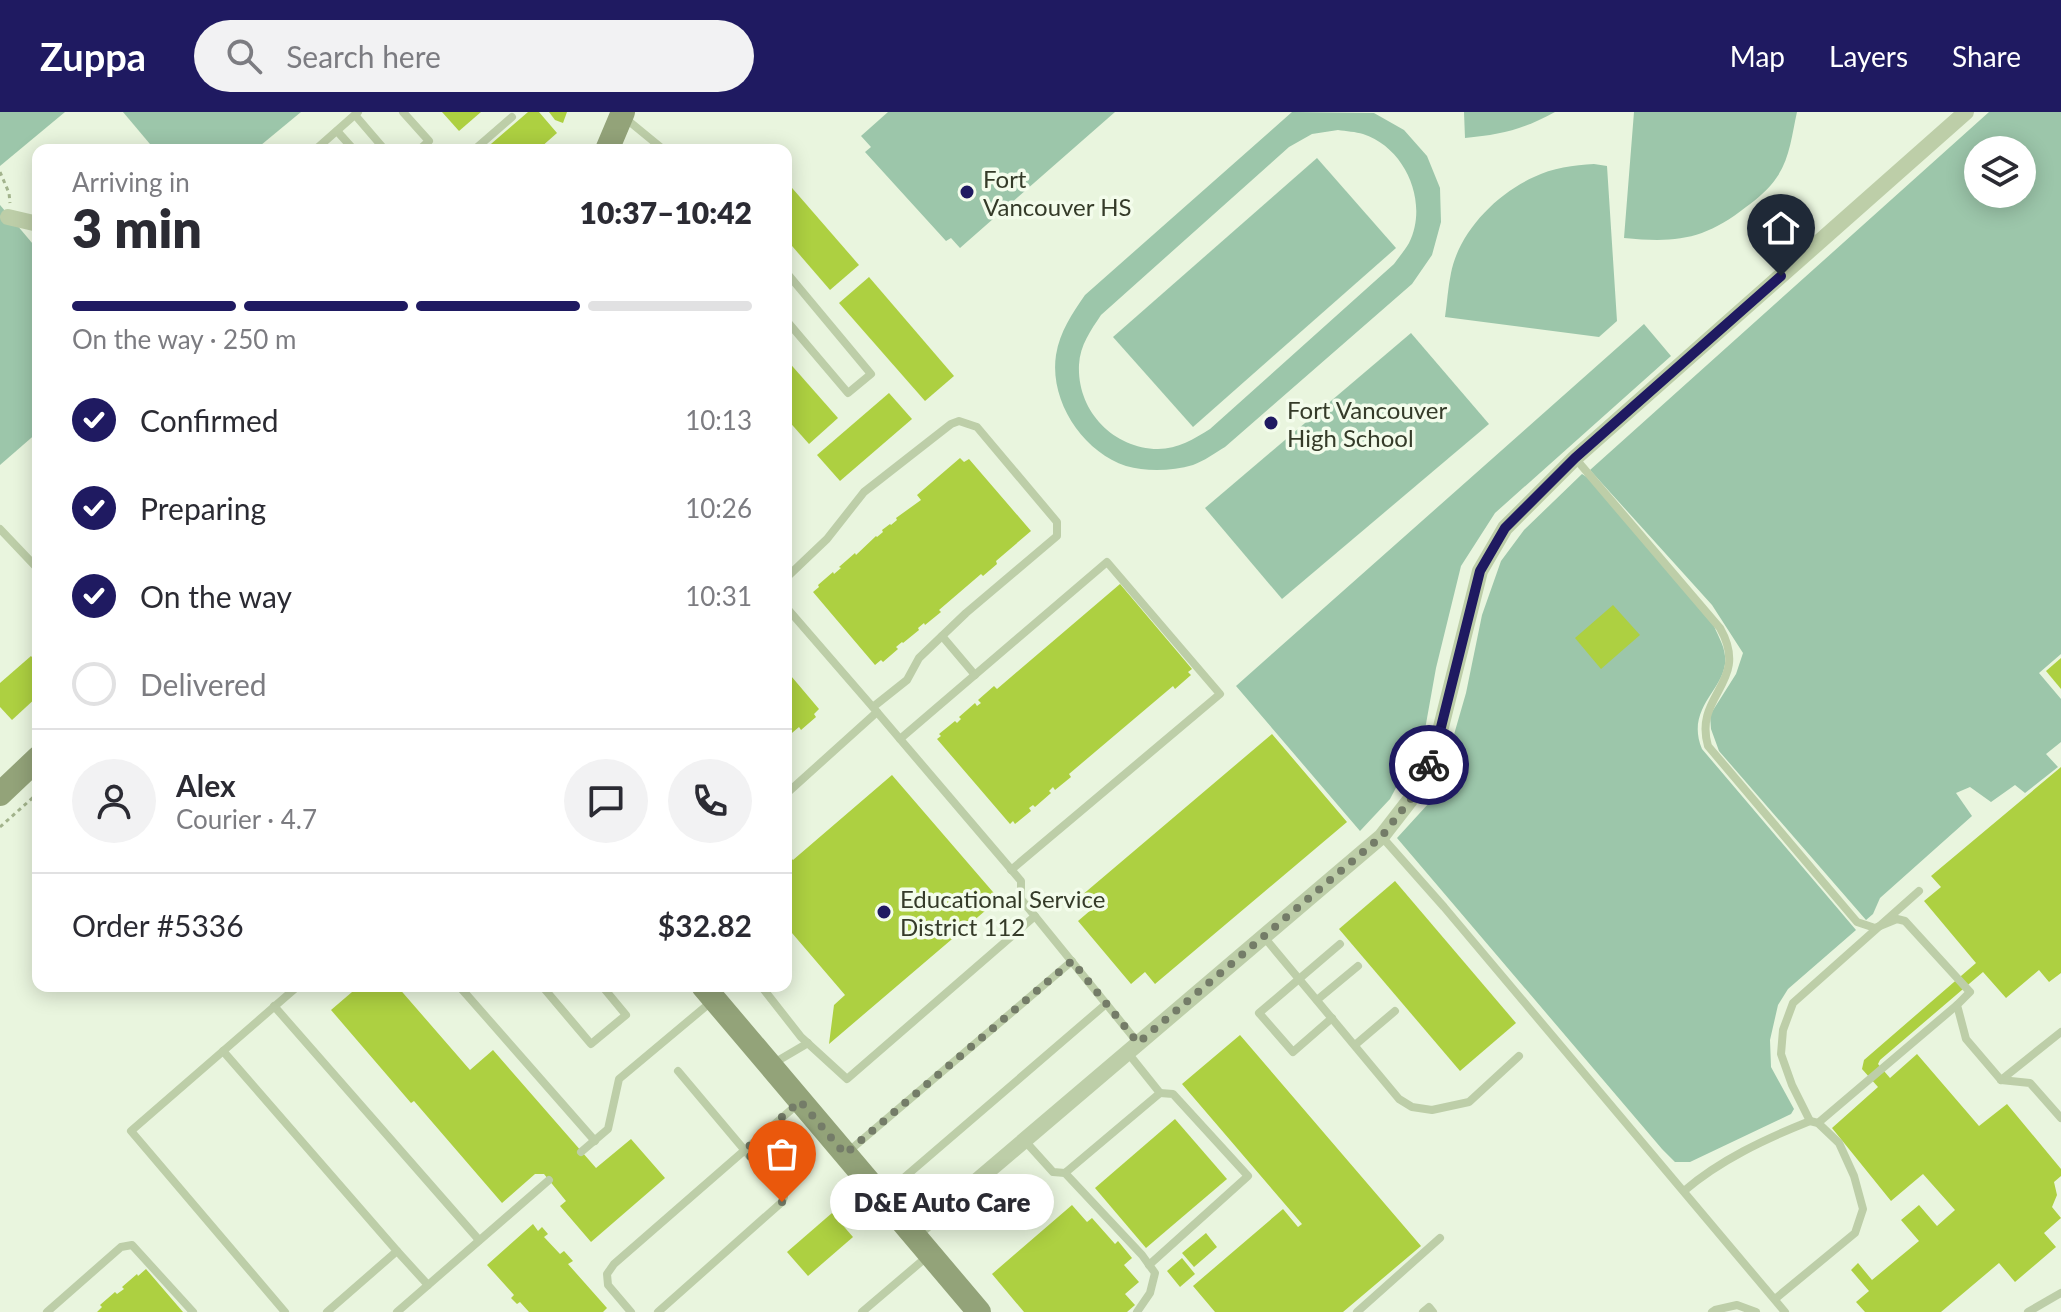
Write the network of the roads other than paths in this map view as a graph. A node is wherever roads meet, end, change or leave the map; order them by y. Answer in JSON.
{"nodes":[{"id":1,"x":403,"y":112,"type":"edge"},
{"id":2,"x":1966,"y":112,"type":"edge"},
{"id":3,"x":357,"y":114,"type":"edge"},
{"id":4,"x":622,"y":114,"type":"edge"},
{"id":5,"x":512,"y":117,"type":"dead end"},
{"id":6,"x":337,"y":131,"type":"junction"},
{"id":7,"x":322,"y":144,"type":"edge"},
{"id":8,"x":349,"y":144,"type":"edge"},
{"id":9,"x":380,"y":144,"type":"edge"},
{"id":10,"x":426,"y":144,"type":"edge"},
{"id":11,"x":481,"y":144,"type":"edge"},
{"id":12,"x":610,"y":144,"type":"edge"},
{"id":13,"x":657,"y":144,"type":"edge"},
{"id":14,"x":8,"y":217,"type":"dead end"},
{"id":15,"x":32,"y":223,"type":"edge"},
{"id":16,"x":792,"y":279,"type":"edge"},
{"id":17,"x":792,"y":327,"type":"edge"},
{"id":18,"x":1575,"y":458,"type":"junction"},
{"id":19,"x":0,"y":529,"type":"edge"},
{"id":20,"x":32,"y":563,"type":"edge"},
{"id":21,"x":792,"y":572,"type":"edge"},
{"id":22,"x":792,"y":614,"type":"edge"},
{"id":23,"x":942,"y":636,"type":"junction"},
{"id":24,"x":975,"y":675,"type":"junction"},
{"id":25,"x":875,"y":710,"type":"junction"},
{"id":26,"x":900,"y":739,"type":"junction"},
{"id":27,"x":32,"y":764,"type":"edge"},
{"id":28,"x":792,"y":788,"type":"edge"},
{"id":29,"x":0,"y":794,"type":"edge"},
{"id":30,"x":1382,"y":836,"type":"junction"},
{"id":31,"x":1011,"y":870,"type":"junction"},
{"id":32,"x":1919,"y":891,"type":"dead end"},
{"id":33,"x":1035,"y":916,"type":"junction"},
{"id":34,"x":1875,"y":928,"type":"junction"},
{"id":35,"x":1263,"y":937,"type":"junction"},
{"id":36,"x":1340,"y":944,"type":"dead end"},
{"id":37,"x":1072,"y":961,"type":"junction"},
{"id":38,"x":1358,"y":966,"type":"dead end"},
{"id":39,"x":1298,"y":979,"type":"junction"},
{"id":40,"x":291,"y":992,"type":"edge"},
{"id":41,"x":464,"y":992,"type":"edge"},
{"id":42,"x":547,"y":992,"type":"edge"},
{"id":43,"x":607,"y":992,"type":"edge"},
{"id":44,"x":766,"y":992,"type":"edge"},
{"id":45,"x":709,"y":993,"type":"edge"},
{"id":46,"x":1317,"y":1000,"type":"junction"},
{"id":47,"x":1106,"y":1004,"type":"junction"},
{"id":48,"x":1957,"y":1005,"type":"junction"},
{"id":49,"x":274,"y":1006,"type":"junction"},
{"id":50,"x":1395,"y":1011,"type":"dead end"},
{"id":51,"x":1332,"y":1018,"type":"junction"},
{"id":52,"x":2059,"y":1037,"type":"edge"},
{"id":53,"x":808,"y":1043,"type":"junction"},
{"id":54,"x":1355,"y":1045,"type":"junction"},
{"id":55,"x":1133,"y":1048,"type":"junction"},
{"id":56,"x":223,"y":1051,"type":"junction"},
{"id":57,"x":1519,"y":1056,"type":"dead end"},
{"id":58,"x":770,"y":1065,"type":"junction"},
{"id":59,"x":678,"y":1071,"type":"dead end"},
{"id":60,"x":2001,"y":1080,"type":"junction"},
{"id":61,"x":1160,"y":1093,"type":"junction"},
{"id":62,"x":800,"y":1101,"type":"junction"},
{"id":63,"x":2061,"y":1118,"type":"edge"},
{"id":64,"x":1814,"y":1122,"type":"junction"},
{"id":65,"x":1024,"y":1140,"type":"junction"},
{"id":66,"x":595,"y":1141,"type":"junction"},
{"id":67,"x":745,"y":1150,"type":"junction"},
{"id":68,"x":581,"y":1152,"type":"dead end"},
{"id":69,"x":845,"y":1154,"type":"junction"},
{"id":70,"x":1065,"y":1173,"type":"junction"},
{"id":71,"x":549,"y":1180,"type":"dead end"},
{"id":72,"x":1684,"y":1191,"type":"junction"},
{"id":73,"x":881,"y":1197,"type":"junction"},
{"id":74,"x":913,"y":1235,"type":"junction"},
{"id":75,"x":1440,"y":1238,"type":"dead end"},
{"id":76,"x":479,"y":1240,"type":"junction"},
{"id":77,"x":397,"y":1251,"type":"junction"},
{"id":78,"x":930,"y":1255,"type":"junction"},
{"id":79,"x":1149,"y":1265,"type":"junction"},
{"id":80,"x":428,"y":1285,"type":"junction"},
{"id":81,"x":2061,"y":1293,"type":"edge"},
{"id":82,"x":1775,"y":1299,"type":"junction"},
{"id":83,"x":47,"y":1312,"type":"edge"},
{"id":84,"x":193,"y":1312,"type":"edge"},
{"id":85,"x":285,"y":1312,"type":"edge"},
{"id":86,"x":327,"y":1312,"type":"edge"},
{"id":87,"x":397,"y":1312,"type":"edge"},
{"id":88,"x":631,"y":1312,"type":"edge"},
{"id":89,"x":658,"y":1312,"type":"edge"},
{"id":90,"x":862,"y":1312,"type":"edge"},
{"id":91,"x":979,"y":1312,"type":"edge"},
{"id":92,"x":1137,"y":1312,"type":"edge"},
{"id":93,"x":1357,"y":1312,"type":"edge"},
{"id":94,"x":1423,"y":1312,"type":"edge"},
{"id":95,"x":1433,"y":1312,"type":"edge"},
{"id":96,"x":1712,"y":1312,"type":"edge"},
{"id":97,"x":1756,"y":1312,"type":"edge"},
{"id":98,"x":1785,"y":1312,"type":"edge"},
{"id":99,"x":2028,"y":1312,"type":"edge"}],
"edges":[{"from":1,"to":10,"type":"lane"},
{"from":2,"to":18,"type":"street"},
{"from":3,"to":6,"type":"lane"},
{"from":3,"to":9,"type":"lane"},
{"from":4,"to":12,"type":"street"},
{"from":4,"to":13,"type":"lane"},
{"from":5,"to":11,"type":"lane"},
{"from":6,"to":7,"type":"lane"},
{"from":6,"to":8,"type":"lane"},
{"from":14,"to":15,"type":"street"},
{"from":16,"to":17,"type":"lane"},
{"from":18,"to":30,"type":"street"},
{"from":18,"to":34,"type":"lane"},
{"from":19,"to":20,"type":"lane"},
{"from":21,"to":23,"type":"lane"},
{"from":22,"to":25,"type":"lane"},
{"from":23,"to":24,"type":"lane"},
{"from":23,"to":25,"type":"lane"},
{"from":24,"to":26,"type":"lane"},
{"from":24,"to":31,"type":"lane"},
{"from":25,"to":26,"type":"lane"},
{"from":25,"to":28,"type":"lane"},
{"from":26,"to":31,"type":"lane"},
{"from":27,"to":29,"type":"street"},
{"from":30,"to":35,"type":"street"},
{"from":30,"to":72,"type":"lane"},
{"from":31,"to":33,"type":"lane"},
{"from":32,"to":34,"type":"lane"},
{"from":33,"to":37,"type":"lane"},
{"from":33,"to":53,"type":"lane"},
{"from":34,"to":48,"type":"lane"},
{"from":34,"to":64,"type":"lane"},
{"from":35,"to":39,"type":"lane"},
{"from":35,"to":55,"type":"street"},
{"from":36,"to":39,"type":"lane"},
{"from":37,"to":47,"type":"lane"},
{"from":37,"to":69,"type":"lane"},
{"from":38,"to":46,"type":"lane"},
{"from":39,"to":46,"type":"lane"},
{"from":39,"to":51,"type":"lane"},
{"from":40,"to":49,"type":"lane"},
{"from":41,"to":66,"type":"lane"},
{"from":42,"to":43,"type":"lane"},
{"from":44,"to":53,"type":"lane"},
{"from":45,"to":58,"type":"street"},
{"from":45,"to":66,"type":"lane"},
{"from":46,"to":51,"type":"lane"},
{"from":47,"to":55,"type":"lane"},
{"from":47,"to":73,"type":"lane"},
{"from":48,"to":60,"type":"lane"},
{"from":48,"to":64,"type":"lane"},
{"from":49,"to":56,"type":"lane"},
{"from":49,"to":76,"type":"lane"},
{"from":50,"to":54,"type":"lane"},
{"from":51,"to":54,"type":"lane"},
{"from":52,"to":60,"type":"lane"},
{"from":53,"to":58,"type":"lane"},
{"from":54,"to":57,"type":"lane"},
{"from":55,"to":61,"type":"lane"},
{"from":55,"to":65,"type":"street"},
{"from":56,"to":77,"type":"lane"},
{"from":56,"to":85,"type":"lane"},
{"from":58,"to":62,"type":"street"},
{"from":59,"to":67,"type":"lane"},
{"from":60,"to":63,"type":"lane"},
{"from":61,"to":70,"type":"lane"},
{"from":61,"to":79,"type":"lane"},
{"from":62,"to":67,"type":"lane"},
{"from":62,"to":69,"type":"street"},
{"from":64,"to":72,"type":"lane"},
{"from":64,"to":82,"type":"lane"},
{"from":65,"to":70,"type":"lane"},
{"from":65,"to":74,"type":"street"},
{"from":66,"to":68,"type":"lane"},
{"from":67,"to":88,"type":"lane"},
{"from":67,"to":89,"type":"lane"},
{"from":69,"to":73,"type":"street"},
{"from":70,"to":79,"type":"lane"},
{"from":71,"to":76,"type":"lane"},
{"from":72,"to":82,"type":"lane"},
{"from":73,"to":74,"type":"street"},
{"from":74,"to":78,"type":"street"},
{"from":75,"to":93,"type":"lane"},
{"from":76,"to":80,"type":"lane"},
{"from":77,"to":80,"type":"lane"},
{"from":77,"to":86,"type":"lane"},
{"from":78,"to":90,"type":"lane"},
{"from":78,"to":91,"type":"street"},
{"from":79,"to":92,"type":"lane"},
{"from":80,"to":87,"type":"lane"},
{"from":81,"to":99,"type":"lane"},
{"from":82,"to":98,"type":"lane"},
{"from":83,"to":84,"type":"lane"},
{"from":94,"to":95,"type":"lane"},
{"from":96,"to":97,"type":"lane"}]}
